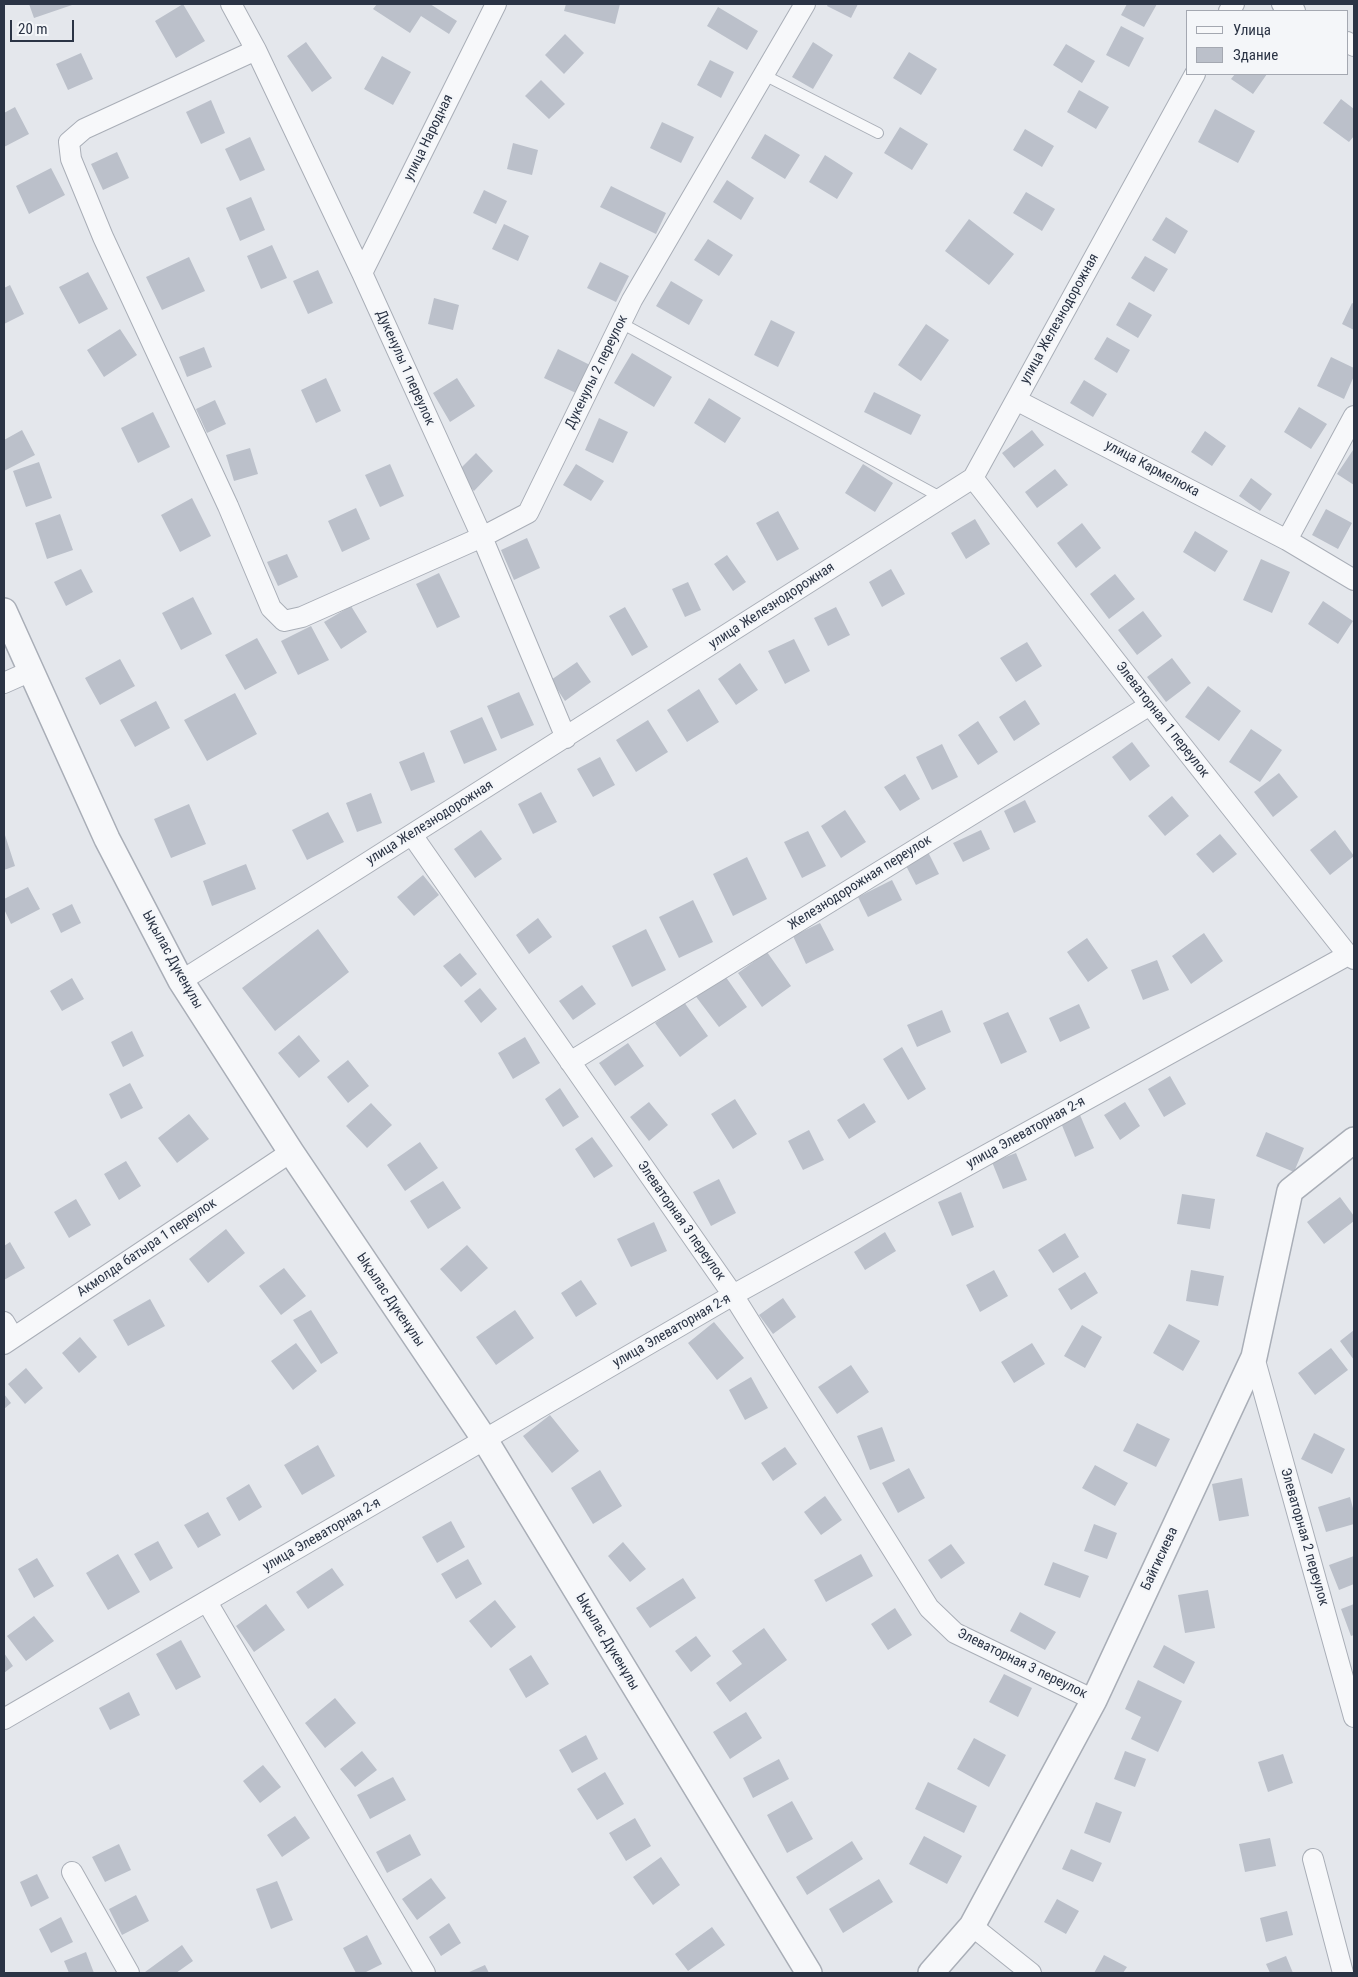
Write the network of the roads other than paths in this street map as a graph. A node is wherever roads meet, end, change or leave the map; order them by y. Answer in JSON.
{"nodes":[{"id":1,"x":231,"y":4,"type":"edge"},
{"id":2,"x":496,"y":4,"type":"edge"},
{"id":3,"x":805,"y":4,"type":"edge"},
{"id":4,"x":1282,"y":4,"type":"edge"},
{"id":5,"x":1293,"y":10,"type":"edge"},
{"id":6,"x":256,"y":50,"type":"junction"},
{"id":7,"x":764,"y":75,"type":"junction"},
{"id":8,"x":1194,"y":75,"type":"edge"},
{"id":9,"x":878,"y":133,"type":"dead end"},
{"id":10,"x":362,"y":273,"type":"junction"},
{"id":11,"x":621,"y":323,"type":"junction"},
{"id":12,"x":1016,"y":400,"type":"junction"},
{"id":13,"x":1354,"y":416,"type":"edge"},
{"id":14,"x":973,"y":478,"type":"junction"},
{"id":15,"x":942,"y":498,"type":"junction"},
{"id":16,"x":482,"y":537,"type":"junction"},
{"id":17,"x":1287,"y":540,"type":"junction"},
{"id":18,"x":1354,"y":580,"type":"edge"},
{"id":19,"x":4,"y":611,"type":"edge"},
{"id":20,"x":31,"y":670,"type":"junction"},
{"id":21,"x":4,"y":683,"type":"edge"},
{"id":22,"x":1150,"y":705,"type":"junction"},
{"id":23,"x":566,"y":738,"type":"junction"},
{"id":24,"x":412,"y":835,"type":"junction"},
{"id":25,"x":1351,"y":957,"type":"edge"},
{"id":26,"x":181,"y":981,"type":"junction"},
{"id":27,"x":570,"y":1062,"type":"junction"},
{"id":28,"x":1354,"y":1140,"type":"edge"},
{"id":29,"x":291,"y":1152,"type":"junction"},
{"id":30,"x":733,"y":1295,"type":"junction"},
{"id":31,"x":7,"y":1334,"type":"edge"},
{"id":32,"x":1254,"y":1358,"type":"junction"},
{"id":33,"x":485,"y":1440,"type":"junction"},
{"id":34,"x":207,"y":1602,"type":"junction"},
{"id":35,"x":1094,"y":1700,"type":"junction"},
{"id":36,"x":1354,"y":1717,"type":"edge"},
{"id":37,"x":4,"y":1719,"type":"edge"},
{"id":38,"x":1312,"y":1859,"type":"dead end"},
{"id":39,"x":72,"y":1872,"type":"dead end"},
{"id":40,"x":972,"y":1926,"type":"junction"},
{"id":41,"x":129,"y":1973,"type":"edge"},
{"id":42,"x":425,"y":1973,"type":"edge"},
{"id":43,"x":808,"y":1973,"type":"edge"},
{"id":44,"x":931,"y":1973,"type":"edge"},
{"id":45,"x":1031,"y":1973,"type":"edge"},
{"id":46,"x":1343,"y":1973,"type":"edge"}],
"edges":[{"from":1,"to":6,"type":"street","name":"Дукенулы 1 переулок"},
{"from":2,"to":10,"type":"street","name":"улица Народная"},
{"from":3,"to":7,"type":"street","name":"Дукенулы 2 переулок"},
{"from":4,"to":5,"type":"street"},
{"from":6,"to":10,"type":"street","name":"Дукенулы 1 переулок"},
{"from":6,"to":16,"type":"street","name":"Дукенулы 2 переулок"},
{"from":7,"to":9,"type":"lane"},
{"from":7,"to":11,"type":"street","name":"Дукенулы 2 переулок"},
{"from":8,"to":12,"type":"street","name":"улица Железнодорожная"},
{"from":10,"to":16,"type":"street","name":"Дукенулы 1 переулок"},
{"from":11,"to":15,"type":"lane"},
{"from":11,"to":16,"type":"street","name":"Дукенулы 2 переулок"},
{"from":12,"to":14,"type":"street","name":"улица Железнодорожная"},
{"from":12,"to":17,"type":"street","name":"улица Кармелюка"},
{"from":13,"to":17,"type":"street"},
{"from":14,"to":15,"type":"street","name":"улица Железнодорожная"},
{"from":14,"to":22,"type":"street","name":"Элеваторная 1 переулок"},
{"from":15,"to":23,"type":"street","name":"улица Железнодорожная"},
{"from":16,"to":23,"type":"street","name":"Дукенулы 1 переулок"},
{"from":17,"to":18,"type":"street","name":"улица Кармелюка"},
{"from":19,"to":20,"type":"street","name":"Ықылас Дүкенұлы"},
{"from":20,"to":21,"type":"street"},
{"from":20,"to":26,"type":"street","name":"Ықылас Дүкенұлы"},
{"from":22,"to":25,"type":"street","name":"Элеваторная 1 переулок"},
{"from":22,"to":27,"type":"street","name":"Железнодорожная переулок"},
{"from":23,"to":24,"type":"street","name":"улица Железнодорожная"},
{"from":24,"to":26,"type":"street","name":"улица Железнодорожная"},
{"from":24,"to":27,"type":"street","name":"Элеваторная 3 переулок"},
{"from":25,"to":30,"type":"street","name":"улица Элеваторная 2-я"},
{"from":26,"to":29,"type":"street","name":"Ықылас Дүкенұлы"},
{"from":27,"to":30,"type":"street","name":"Элеваторная 3 переулок"},
{"from":28,"to":32,"type":"street","name":"Байгисиева"},
{"from":29,"to":31,"type":"street","name":"Акмолда батыра 1 переулок"},
{"from":29,"to":33,"type":"street","name":"Ықылас Дүкенұлы"},
{"from":30,"to":33,"type":"street","name":"улица Элеваторная 2-я"},
{"from":30,"to":35,"type":"street","name":"Элеваторная 3 переулок"},
{"from":32,"to":35,"type":"street","name":"Байгисиева"},
{"from":32,"to":36,"type":"street","name":"Элеваторная 2 переулок"},
{"from":33,"to":34,"type":"street","name":"улица Элеваторная 2-я"},
{"from":33,"to":43,"type":"street","name":"Ықылас Дүкенұлы"},
{"from":34,"to":37,"type":"street","name":"улица Элеваторная 2-я"},
{"from":34,"to":42,"type":"street"},
{"from":35,"to":40,"type":"street","name":"Байгисиева"},
{"from":38,"to":46,"type":"street"},
{"from":39,"to":41,"type":"street"},
{"from":40,"to":44,"type":"street","name":"Байгисиева"},
{"from":40,"to":45,"type":"street"}]}
